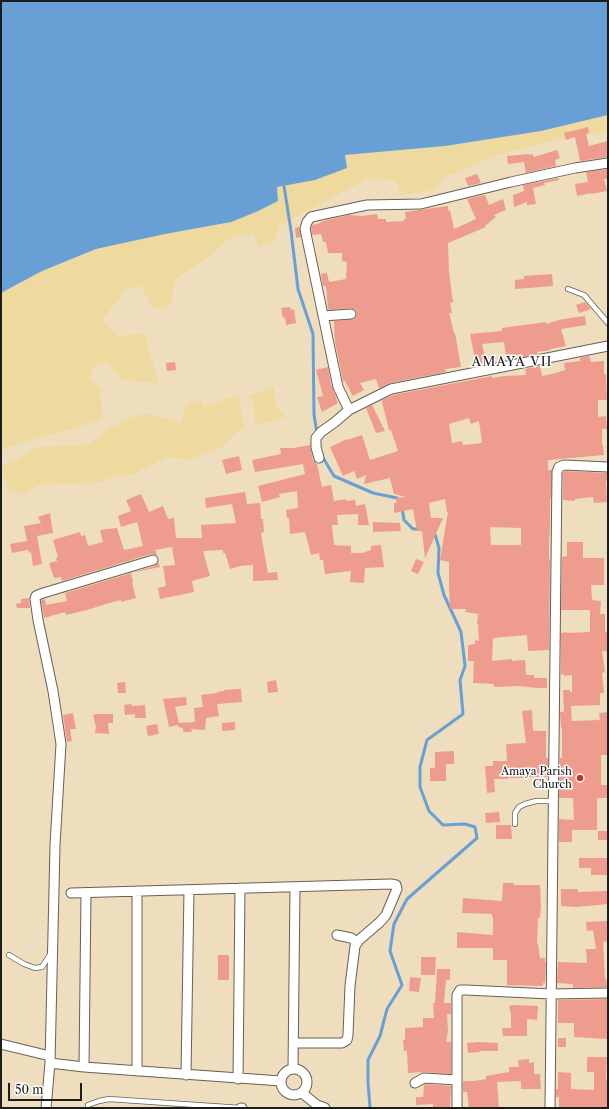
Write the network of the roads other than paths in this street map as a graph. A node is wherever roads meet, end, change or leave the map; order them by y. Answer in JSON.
{"nodes":[{"id":1,"x":608,"y":163,"type":"edge"},
{"id":2,"x":568,"y":289,"type":"dead end"},
{"id":3,"x":351,"y":314,"type":"dead end"},
{"id":4,"x":323,"y":316,"type":"junction"},
{"id":5,"x":608,"y":322,"type":"edge"},
{"id":6,"x":608,"y":346,"type":"edge"},
{"id":7,"x":349,"y":410,"type":"junction"},
{"id":8,"x":319,"y":458,"type":"dead end"},
{"id":9,"x":608,"y":467,"type":"edge"},
{"id":10,"x":153,"y":560,"type":"dead end"},
{"id":11,"x":553,"y":801,"type":"junction"},
{"id":12,"x":516,"y":824,"type":"dead end"},
{"id":13,"x":296,"y":886,"type":"junction"},
{"id":14,"x":240,"y":888,"type":"junction"},
{"id":15,"x":189,"y":890,"type":"junction"},
{"id":16,"x":137,"y":891,"type":"junction"},
{"id":17,"x":71,"y":893,"type":"dead end"},
{"id":18,"x":86,"y":893,"type":"junction"},
{"id":19,"x":337,"y":935,"type":"dead end"},
{"id":20,"x":357,"y":942,"type":"junction"},
{"id":21,"x":53,"y":950,"type":"junction"},
{"id":22,"x":9,"y":955,"type":"dead end"},
{"id":23,"x":608,"y":993,"type":"edge"},
{"id":24,"x":551,"y":994,"type":"junction"},
{"id":25,"x":294,"y":1042,"type":"junction"},
{"id":26,"x":1,"y":1044,"type":"edge"},
{"id":27,"x":50,"y":1059,"type":"junction"},
{"id":28,"x":84,"y":1067,"type":"junction"},
{"id":29,"x":293,"y":1069,"type":"junction"},
{"id":30,"x":137,"y":1071,"type":"junction"},
{"id":31,"x":186,"y":1074,"type":"junction"},
{"id":32,"x":238,"y":1079,"type":"junction"},
{"id":33,"x":457,"y":1080,"type":"junction"},
{"id":34,"x":280,"y":1081,"type":"junction"},
{"id":35,"x":415,"y":1083,"type":"dead end"},
{"id":36,"x":302,"y":1093,"type":"junction"},
{"id":37,"x":88,"y":1105,"type":"dead end"},
{"id":38,"x":46,"y":1108,"type":"edge"},
{"id":39,"x":241,"y":1108,"type":"edge"},
{"id":40,"x":325,"y":1108,"type":"edge"},
{"id":41,"x":457,"y":1108,"type":"edge"},
{"id":42,"x":550,"y":1108,"type":"edge"}],
"edges":[{"from":1,"to":4,"type":"street"},
{"from":2,"to":5,"type":"lane"},
{"from":3,"to":4,"type":"street"},
{"from":4,"to":7,"type":"street"},
{"from":6,"to":7,"type":"street"},
{"from":7,"to":8,"type":"street"},
{"from":9,"to":11,"type":"street"},
{"from":10,"to":21,"type":"street"},
{"from":11,"to":12,"type":"lane"},
{"from":11,"to":24,"type":"street"},
{"from":13,"to":14,"type":"street"},
{"from":13,"to":20,"type":"street"},
{"from":13,"to":25,"type":"street"},
{"from":14,"to":15,"type":"street"},
{"from":14,"to":32,"type":"street"},
{"from":15,"to":16,"type":"street"},
{"from":15,"to":31,"type":"street"},
{"from":16,"to":18,"type":"street"},
{"from":16,"to":30,"type":"street"},
{"from":17,"to":18,"type":"street"},
{"from":18,"to":28,"type":"street"},
{"from":19,"to":20,"type":"street"},
{"from":20,"to":25,"type":"street"},
{"from":21,"to":22,"type":"lane"},
{"from":21,"to":27,"type":"street"},
{"from":23,"to":24,"type":"street"},
{"from":24,"to":33,"type":"street"},
{"from":24,"to":42,"type":"street"},
{"from":25,"to":29,"type":"street"},
{"from":26,"to":27,"type":"street"},
{"from":27,"to":28,"type":"street"},
{"from":27,"to":38,"type":"street"},
{"from":28,"to":30,"type":"street"},
{"from":29,"to":34,"type":"street"},
{"from":29,"to":36,"type":"street"},
{"from":30,"to":31,"type":"street"},
{"from":31,"to":32,"type":"street"},
{"from":32,"to":34,"type":"street"},
{"from":33,"to":35,"type":"street"},
{"from":33,"to":41,"type":"street"},
{"from":34,"to":36,"type":"street"},
{"from":36,"to":40,"type":"street"},
{"from":37,"to":39,"type":"lane"}]}
